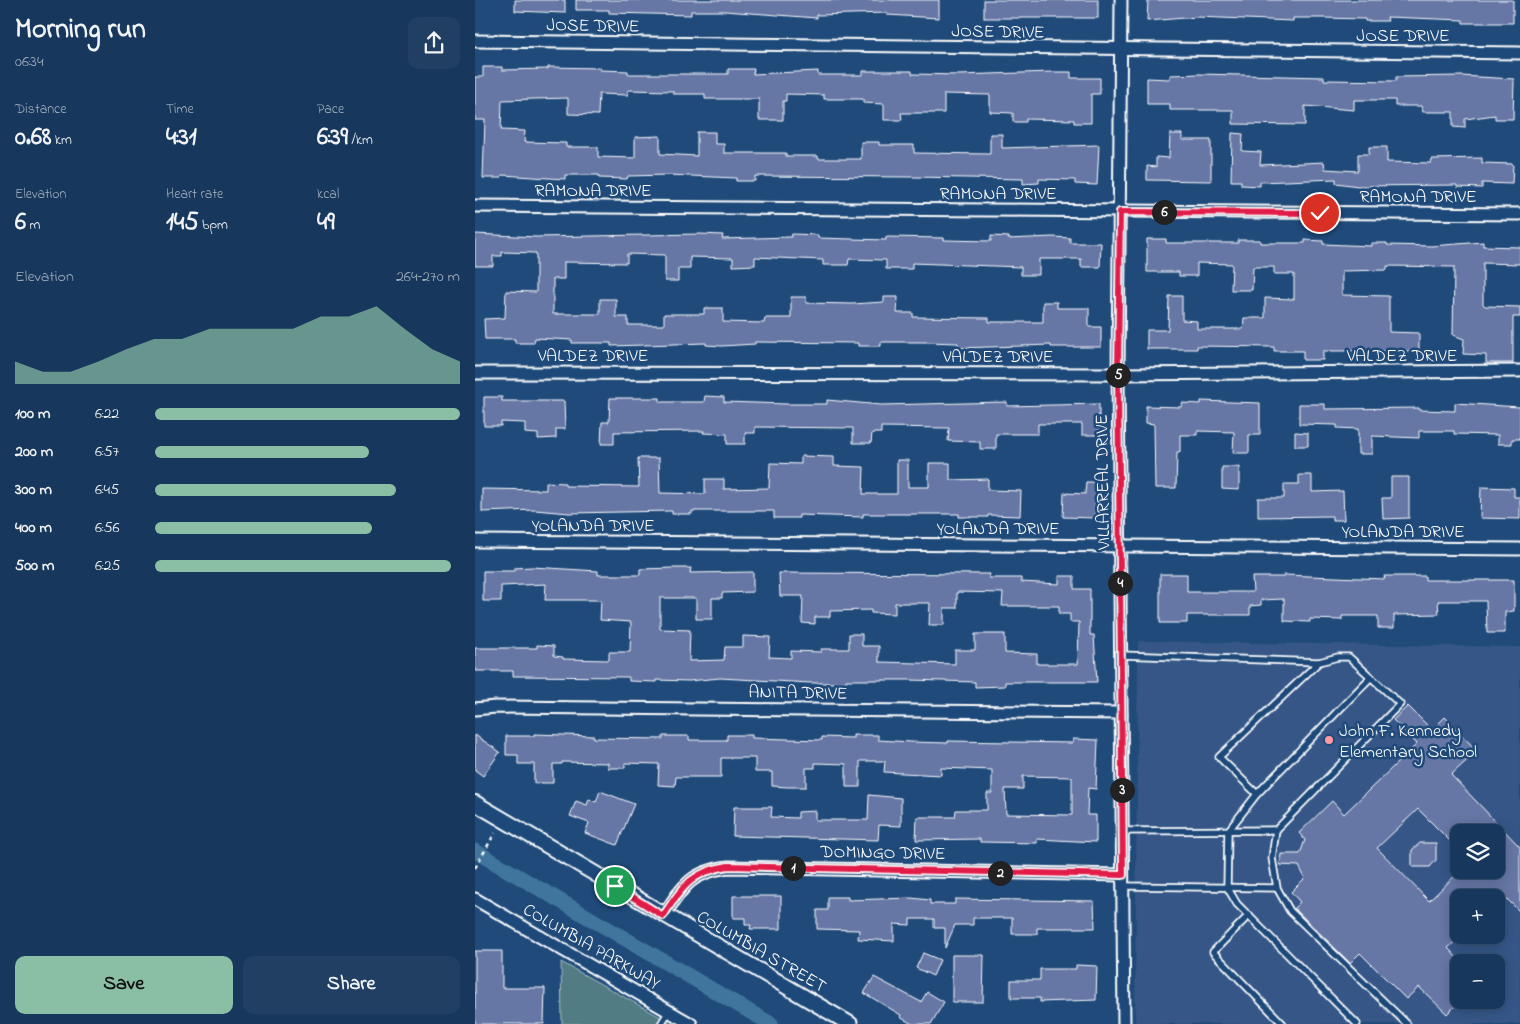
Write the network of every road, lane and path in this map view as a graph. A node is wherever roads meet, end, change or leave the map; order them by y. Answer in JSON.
{"nodes":[{"id":1,"x":1121,"y":0,"type":"edge"},
{"id":2,"x":475,"y":41,"type":"edge"},
{"id":3,"x":1121,"y":50,"type":"junction"},
{"id":4,"x":1520,"y":53,"type":"edge"},
{"id":5,"x":475,"y":206,"type":"edge"},
{"id":6,"x":1120,"y":212,"type":"junction"},
{"id":7,"x":1520,"y":214,"type":"edge"},
{"id":8,"x":475,"y":372,"type":"edge"},
{"id":9,"x":1520,"y":372,"type":"edge"},
{"id":10,"x":1118,"y":374,"type":"junction"},
{"id":11,"x":475,"y":541,"type":"edge"},
{"id":12,"x":1120,"y":547,"type":"junction"},
{"id":13,"x":1520,"y":549,"type":"edge"},
{"id":14,"x":1121,"y":655,"type":"junction"},
{"id":15,"x":1319,"y":662,"type":"junction"},
{"id":16,"x":1371,"y":677,"type":"junction"},
{"id":17,"x":475,"y":709,"type":"edge"},
{"id":18,"x":1121,"y":713,"type":"junction"},
{"id":19,"x":1257,"y":794,"type":"junction"},
{"id":20,"x":475,"y":803,"type":"edge"},
{"id":21,"x":1276,"y":830,"type":"junction"},
{"id":22,"x":1122,"y":831,"type":"junction"},
{"id":23,"x":1228,"y":831,"type":"junction"},
{"id":24,"x":495,"y":833,"type":"dead end"},
{"id":25,"x":475,"y":868,"type":"edge"},
{"id":26,"x":1123,"y":880,"type":"junction"},
{"id":27,"x":1227,"y":887,"type":"junction"},
{"id":28,"x":1277,"y":888,"type":"junction"},
{"id":29,"x":475,"y":899,"type":"edge"},
{"id":30,"x":663,"y":916,"type":"junction"},
{"id":31,"x":1249,"y":916,"type":"junction"},
{"id":32,"x":669,"y":1011,"type":"junction"},
{"id":33,"x":661,"y":1024,"type":"edge"},
{"id":34,"x":691,"y":1024,"type":"edge"},
{"id":35,"x":850,"y":1024,"type":"edge"},
{"id":36,"x":1124,"y":1024,"type":"edge"},
{"id":37,"x":1283,"y":1024,"type":"edge"},
{"id":38,"x":1357,"y":1024,"type":"edge"},
{"id":39,"x":1407,"y":1024,"type":"edge"}],
"edges":[{"from":1,"to":3,"type":"street","name":"VILLARREAL DRIVE"},
{"from":2,"to":3,"type":"street","name":"JOSE DRIVE"},
{"from":3,"to":4,"type":"street","name":"JOSE DRIVE"},
{"from":3,"to":6,"type":"street","name":"VILLARREAL DRIVE"},
{"from":5,"to":6,"type":"street","name":"RAMONA DRIVE"},
{"from":6,"to":7,"type":"street","name":"RAMONA DRIVE"},
{"from":6,"to":10,"type":"street","name":"VILLARREAL DRIVE"},
{"from":8,"to":10,"type":"street","name":"VALDEZ DRIVE"},
{"from":9,"to":10,"type":"street","name":"VALDEZ DRIVE"},
{"from":10,"to":12,"type":"street","name":"VILLARREAL DRIVE"},
{"from":11,"to":12,"type":"street","name":"YOLANDA DRIVE"},
{"from":12,"to":13,"type":"street","name":"YOLANDA DRIVE"},
{"from":12,"to":14,"type":"street","name":"VILLARREAL DRIVE"},
{"from":14,"to":15,"type":"lane"},
{"from":14,"to":18,"type":"street","name":"VILLARREAL DRIVE"},
{"from":15,"to":16,"type":"lane"},
{"from":15,"to":19,"type":"lane"},
{"from":16,"to":19,"type":"lane"},
{"from":16,"to":21,"type":"lane"},
{"from":17,"to":18,"type":"street","name":"ANITA DRIVE"},
{"from":18,"to":22,"type":"street","name":"VILLARREAL DRIVE"},
{"from":19,"to":23,"type":"lane"},
{"from":20,"to":30,"type":"street","name":"COLUMBIA STREET"},
{"from":21,"to":23,"type":"lane"},
{"from":21,"to":28,"type":"lane"},
{"from":22,"to":23,"type":"lane"},
{"from":22,"to":26,"type":"street","name":"VILLARREAL DRIVE"},
{"from":23,"to":27,"type":"lane"},
{"from":24,"to":25,"type":"path"},
{"from":26,"to":27,"type":"lane"},
{"from":26,"to":30,"type":"street","name":"DOMINGO DRIVE"},
{"from":26,"to":36,"type":"street","name":"VILLARREAL DRIVE"},
{"from":27,"to":28,"type":"lane"},
{"from":27,"to":31,"type":"lane"},
{"from":28,"to":39,"type":"lane"},
{"from":29,"to":32,"type":"street","name":"COLUMBIA PARKWAY"},
{"from":30,"to":35,"type":"street","name":"COLUMBIA STREET"},
{"from":31,"to":37,"type":"lane"},
{"from":31,"to":38,"type":"lane"},
{"from":32,"to":33,"type":"lane"},
{"from":32,"to":34,"type":"street","name":"COLUMBIA PARKWAY"}]}
